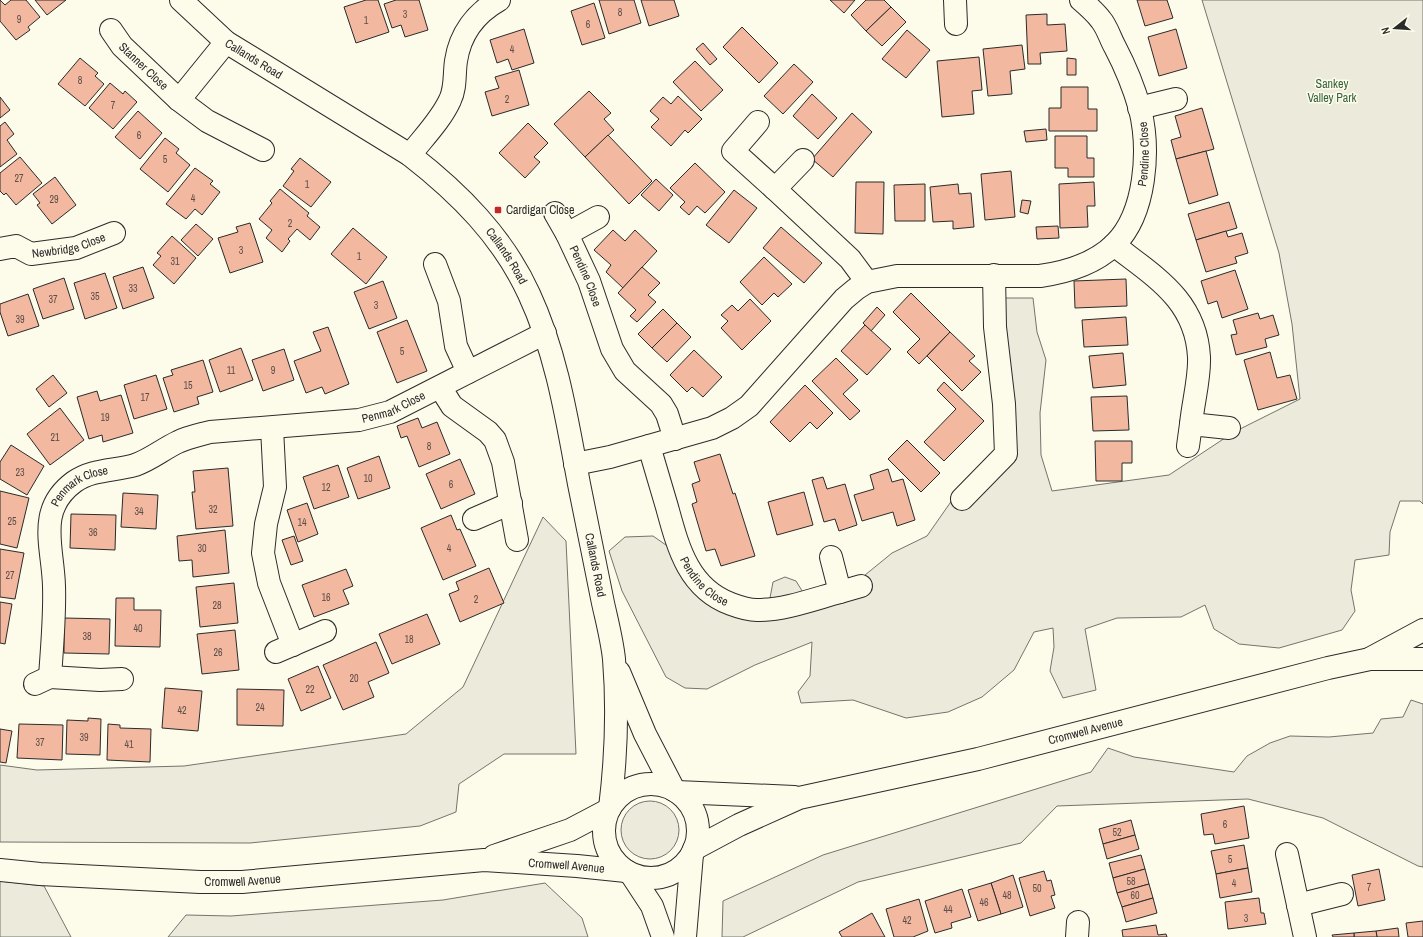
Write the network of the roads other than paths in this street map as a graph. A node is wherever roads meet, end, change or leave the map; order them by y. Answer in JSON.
{"nodes":[{"id":1,"x":181,"y":0,"type":"edge"},
{"id":2,"x":499,"y":0,"type":"edge"},
{"id":3,"x":955,"y":0,"type":"edge"},
{"id":4,"x":1082,"y":0,"type":"edge"},
{"id":5,"x":956,"y":24,"type":"dead end"},
{"id":6,"x":111,"y":30,"type":"dead end"},
{"id":7,"x":226,"y":42,"type":"junction"},
{"id":8,"x":1176,"y":99,"type":"dead end"},
{"id":9,"x":179,"y":100,"type":"junction"},
{"id":10,"x":1139,"y":108,"type":"junction"},
{"id":11,"x":758,"y":122,"type":"dead end"},
{"id":12,"x":263,"y":150,"type":"dead end"},
{"id":13,"x":410,"y":155,"type":"junction"},
{"id":14,"x":803,"y":160,"type":"dead end"},
{"id":15,"x":775,"y":189,"type":"junction"},
{"id":16,"x":556,"y":213,"type":"dead end"},
{"id":17,"x":598,"y":217,"type":"dead end"},
{"id":18,"x":114,"y":233,"type":"dead end"},
{"id":19,"x":567,"y":234,"type":"junction"},
{"id":20,"x":1114,"y":245,"type":"junction"},
{"id":21,"x":0,"y":249,"type":"edge"},
{"id":22,"x":436,"y":264,"type":"dead end"},
{"id":23,"x":994,"y":275,"type":"junction"},
{"id":24,"x":867,"y":282,"type":"junction"},
{"id":25,"x":545,"y":333,"type":"junction"},
{"id":26,"x":468,"y":372,"type":"junction"},
{"id":27,"x":440,"y":387,"type":"junction"},
{"id":28,"x":1190,"y":424,"type":"junction"},
{"id":29,"x":272,"y":428,"type":"junction"},
{"id":30,"x":1229,"y":428,"type":"dead end"},
{"id":31,"x":675,"y":439,"type":"junction"},
{"id":32,"x":649,"y":446,"type":"junction"},
{"id":33,"x":1188,"y":446,"type":"dead end"},
{"id":34,"x":576,"y":464,"type":"junction"},
{"id":35,"x":962,"y":499,"type":"dead end"},
{"id":36,"x":511,"y":504,"type":"junction"},
{"id":37,"x":474,"y":519,"type":"dead end"},
{"id":38,"x":517,"y":540,"type":"dead end"},
{"id":39,"x":831,"y":557,"type":"dead end"},
{"id":40,"x":861,"y":586,"type":"dead end"},
{"id":41,"x":840,"y":592,"type":"junction"},
{"id":42,"x":1423,"y":630,"type":"edge"},
{"id":43,"x":325,"y":631,"type":"dead end"},
{"id":44,"x":614,"y":658,"type":"junction"},
{"id":45,"x":1370,"y":659,"type":"junction"},
{"id":46,"x":1423,"y":659,"type":"edge"},
{"id":47,"x":126,"y":680,"type":"dead end"},
{"id":48,"x":676,"y":791,"type":"junction"},
{"id":49,"x":799,"y":798,"type":"junction"},
{"id":50,"x":609,"y":809,"type":"junction"},
{"id":51,"x":693,"y":851,"type":"junction"},
{"id":52,"x":1287,"y":854,"type":"dead end"},
{"id":53,"x":484,"y":860,"type":"junction"},
{"id":54,"x":0,"y":870,"type":"edge"},
{"id":55,"x":628,"y":872,"type":"junction"},
{"id":56,"x":1342,"y":894,"type":"dead end"},
{"id":57,"x":1298,"y":905,"type":"junction"},
{"id":58,"x":663,"y":937,"type":"edge"},
{"id":59,"x":686,"y":937,"type":"edge"},
{"id":60,"x":1305,"y":937,"type":"edge"}],
"edges":[{"from":1,"to":7,"type":"street","name":"Callands Road"},
{"from":2,"to":13,"type":"street"},
{"from":3,"to":5,"type":"street"},
{"from":4,"to":10,"type":"street","name":"Pendine Close"},
{"from":6,"to":9,"type":"street","name":"Stanner Close"},
{"from":7,"to":9,"type":"street","name":"Stanner Close"},
{"from":7,"to":13,"type":"street","name":"Callands Road"},
{"from":8,"to":10,"type":"street"},
{"from":9,"to":12,"type":"street","name":"Stanner Close"},
{"from":10,"to":20,"type":"street","name":"Pendine Close"},
{"from":11,"to":15,"type":"street"},
{"from":13,"to":25,"type":"street","name":"Callands Road"},
{"from":14,"to":15,"type":"street"},
{"from":15,"to":24,"type":"street"},
{"from":16,"to":19,"type":"street","name":"Pendine Close"},
{"from":17,"to":19,"type":"street","name":"Pendine Close"},
{"from":18,"to":21,"type":"street","name":"Newbridge Close"},
{"from":19,"to":31,"type":"street","name":"Pendine Close"},
{"from":20,"to":23,"type":"street","name":"Pendine Close"},
{"from":20,"to":28,"type":"street"},
{"from":22,"to":26,"type":"street"},
{"from":23,"to":24,"type":"street","name":"Pendine Close"},
{"from":23,"to":35,"type":"street"},
{"from":24,"to":31,"type":"street","name":"Pendine Close"},
{"from":25,"to":26,"type":"street","name":"Penmark Close"},
{"from":25,"to":34,"type":"street","name":"Callands Road"},
{"from":26,"to":27,"type":"street","name":"Penmark Close"},
{"from":27,"to":29,"type":"street","name":"Penmark Close"},
{"from":27,"to":36,"type":"street"},
{"from":28,"to":30,"type":"street"},
{"from":28,"to":33,"type":"street"},
{"from":29,"to":43,"type":"street"},
{"from":29,"to":47,"type":"street","name":"Penmark Close"},
{"from":31,"to":32,"type":"street","name":"Pendine Close"},
{"from":32,"to":34,"type":"street","name":"Pendine Close"},
{"from":32,"to":41,"type":"street","name":"Pendine Close"},
{"from":34,"to":44,"type":"street","name":"Callands Road"},
{"from":36,"to":37,"type":"street"},
{"from":36,"to":38,"type":"street"},
{"from":39,"to":41,"type":"street"},
{"from":40,"to":41,"type":"street","name":"Pendine Close"},
{"from":42,"to":45,"type":"street","name":"Cromwell Avenue"},
{"from":44,"to":48,"type":"street","name":"Callands Road"},
{"from":44,"to":50,"type":"street","name":"Callands Road"},
{"from":45,"to":46,"type":"street","name":"Cromwell Avenue"},
{"from":45,"to":49,"type":"street","name":"Cromwell Avenue"},
{"from":48,"to":49,"type":"street","name":"Cromwell Avenue"},
{"from":48,"to":50,"type":"street"},
{"from":48,"to":51,"type":"street"},
{"from":49,"to":51,"type":"street","name":"Cromwell Avenue"},
{"from":50,"to":53,"type":"street","name":"Cromwell Avenue"},
{"from":50,"to":55,"type":"street"},
{"from":51,"to":55,"type":"street"},
{"from":51,"to":59,"type":"street"},
{"from":52,"to":57,"type":"street"},
{"from":53,"to":54,"type":"street","name":"Cromwell Avenue"},
{"from":53,"to":55,"type":"street","name":"Cromwell Avenue"},
{"from":55,"to":58,"type":"street"},
{"from":56,"to":57,"type":"street"},
{"from":57,"to":60,"type":"street"}]}
